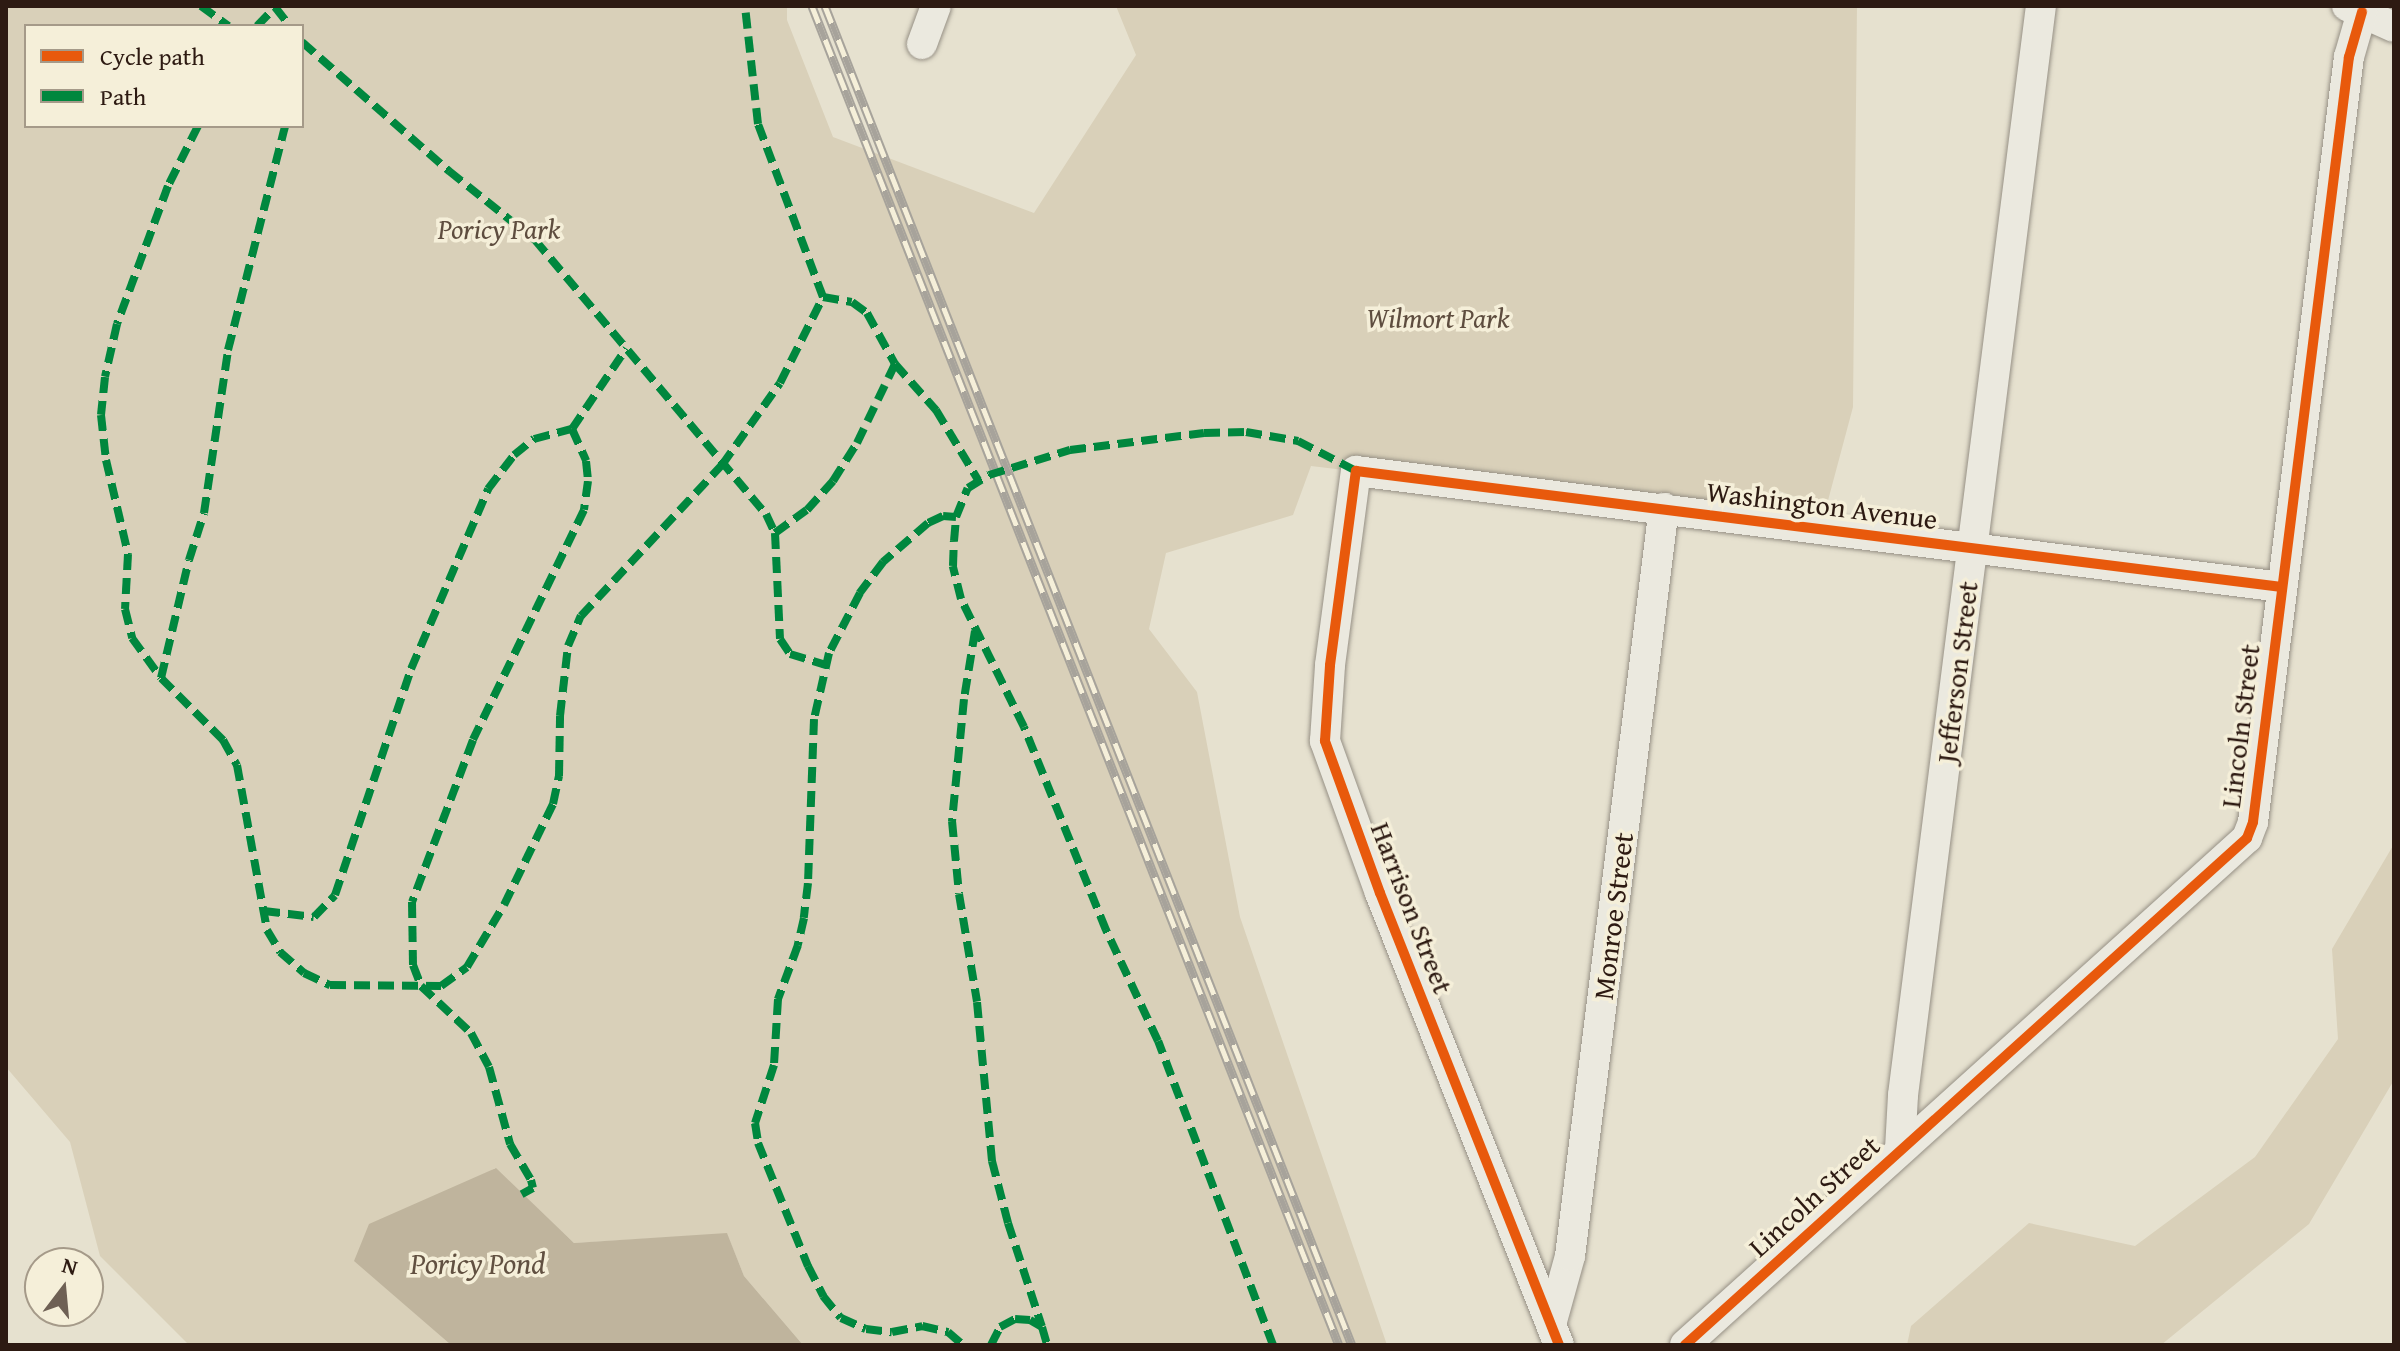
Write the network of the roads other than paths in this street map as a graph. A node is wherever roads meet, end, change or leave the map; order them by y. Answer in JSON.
{"nodes":[{"id":1,"x":936,"y":6,"type":"edge"},
{"id":2,"x":2041,"y":6,"type":"edge"},
{"id":3,"x":2354,"y":9,"type":"edge"},
{"id":4,"x":2394,"y":27,"type":"edge"},
{"id":5,"x":922,"y":44,"type":"dead end"},
{"id":6,"x":1356,"y":471,"type":"joint"},
{"id":7,"x":1664,"y":508,"type":"junction"},
{"id":8,"x":1973,"y":548,"type":"junction"},
{"id":9,"x":2282,"y":587,"type":"junction"},
{"id":10,"x":1900,"y":1149,"type":"junction"},
{"id":11,"x":1556,"y":1333,"type":"edge"},
{"id":12,"x":1685,"y":1345,"type":"edge"}],
"edges":[{"from":1,"to":5,"type":"street"},
{"from":2,"to":8,"type":"street","name":"Jefferson Street"},
{"from":3,"to":4,"type":"street"},
{"from":3,"to":9,"type":"street","name":"Lincoln Street"},
{"from":6,"to":7,"type":"street","name":"Washington Avenue"},
{"from":6,"to":11,"type":"street","name":"Harrison Street"},
{"from":7,"to":8,"type":"street","name":"Washington Avenue"},
{"from":7,"to":11,"type":"street","name":"Monroe Street"},
{"from":8,"to":9,"type":"street","name":"Washington Avenue"},
{"from":8,"to":10,"type":"street","name":"Jefferson Street"},
{"from":9,"to":10,"type":"street","name":"Lincoln Street"},
{"from":10,"to":12,"type":"street","name":"Lincoln Street"}]}
